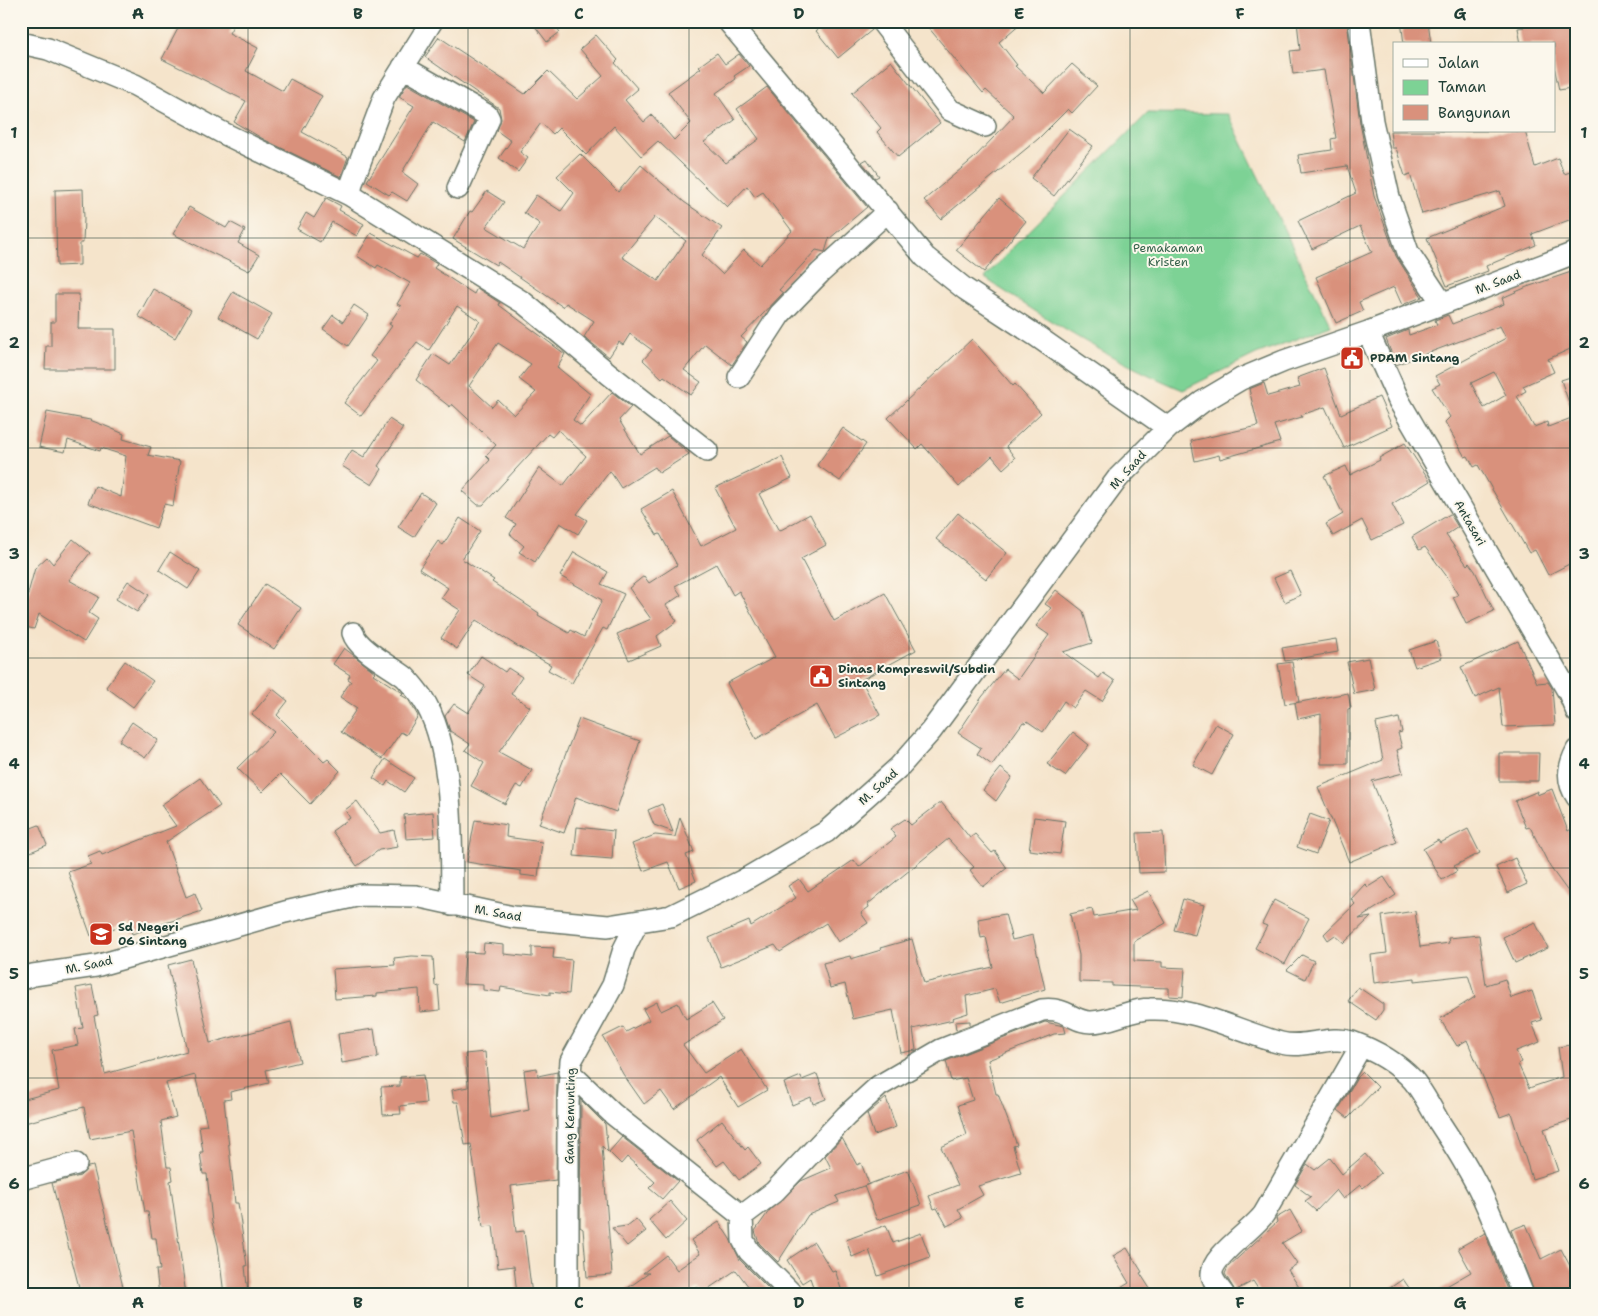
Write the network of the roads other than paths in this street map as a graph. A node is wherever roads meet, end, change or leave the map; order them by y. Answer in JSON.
{"nodes":[{"id":1,"x":432,"y":21,"type":"edge"},
{"id":2,"x":728,"y":21,"type":"edge"},
{"id":3,"x":881,"y":21,"type":"edge"},
{"id":4,"x":1359,"y":21,"type":"edge"},
{"id":5,"x":21,"y":43,"type":"edge"},
{"id":6,"x":403,"y":67,"type":"junction"},
{"id":7,"x":985,"y":126,"type":"dead end"},
{"id":8,"x":458,"y":188,"type":"dead end"},
{"id":9,"x":350,"y":195,"type":"junction"},
{"id":10,"x":888,"y":211,"type":"junction"},
{"id":11,"x":1577,"y":252,"type":"edge"},
{"id":12,"x":1442,"y":303,"type":"junction"},
{"id":13,"x":1368,"y":332,"type":"junction"},
{"id":14,"x":739,"y":377,"type":"dead end"},
{"id":15,"x":1168,"y":428,"type":"junction"},
{"id":16,"x":707,"y":451,"type":"dead end"},
{"id":17,"x":353,"y":633,"type":"dead end"},
{"id":18,"x":1577,"y":712,"type":"edge"},
{"id":19,"x":1577,"y":750,"type":"edge"},
{"id":20,"x":1577,"y":797,"type":"edge"},
{"id":21,"x":452,"y":905,"type":"junction"},
{"id":22,"x":637,"y":922,"type":"junction"},
{"id":23,"x":21,"y":979,"type":"edge"},
{"id":24,"x":1361,"y":1046,"type":"junction"},
{"id":25,"x":570,"y":1072,"type":"junction"},
{"id":26,"x":76,"y":1164,"type":"dead end"},
{"id":27,"x":21,"y":1179,"type":"edge"},
{"id":28,"x":742,"y":1216,"type":"junction"},
{"id":29,"x":568,"y":1295,"type":"edge"},
{"id":30,"x":793,"y":1295,"type":"edge"},
{"id":31,"x":1224,"y":1295,"type":"edge"},
{"id":32,"x":1523,"y":1295,"type":"edge"}],
"edges":[{"from":1,"to":6,"type":"street"},
{"from":2,"to":10,"type":"street"},
{"from":3,"to":7,"type":"street"},
{"from":4,"to":12,"type":"street"},
{"from":5,"to":9,"type":"street"},
{"from":6,"to":8,"type":"street"},
{"from":6,"to":9,"type":"street"},
{"from":9,"to":16,"type":"street"},
{"from":10,"to":14,"type":"street"},
{"from":10,"to":15,"type":"street"},
{"from":11,"to":12,"type":"street","name":"M. Saad"},
{"from":12,"to":13,"type":"street","name":"M. Saad"},
{"from":13,"to":15,"type":"street","name":"M. Saad"},
{"from":13,"to":18,"type":"street","name":"Antasari"},
{"from":15,"to":22,"type":"street","name":"M. Saad"},
{"from":17,"to":21,"type":"street"},
{"from":19,"to":20,"type":"street"},
{"from":21,"to":22,"type":"street","name":"M. Saad"},
{"from":21,"to":23,"type":"street","name":"M. Saad"},
{"from":22,"to":25,"type":"street","name":"Gang Kemunting"},
{"from":24,"to":28,"type":"street"},
{"from":24,"to":31,"type":"street"},
{"from":24,"to":32,"type":"street"},
{"from":25,"to":28,"type":"street"},
{"from":25,"to":29,"type":"street","name":"Gang Kemunting"},
{"from":26,"to":27,"type":"street"},
{"from":28,"to":30,"type":"street"}]}
